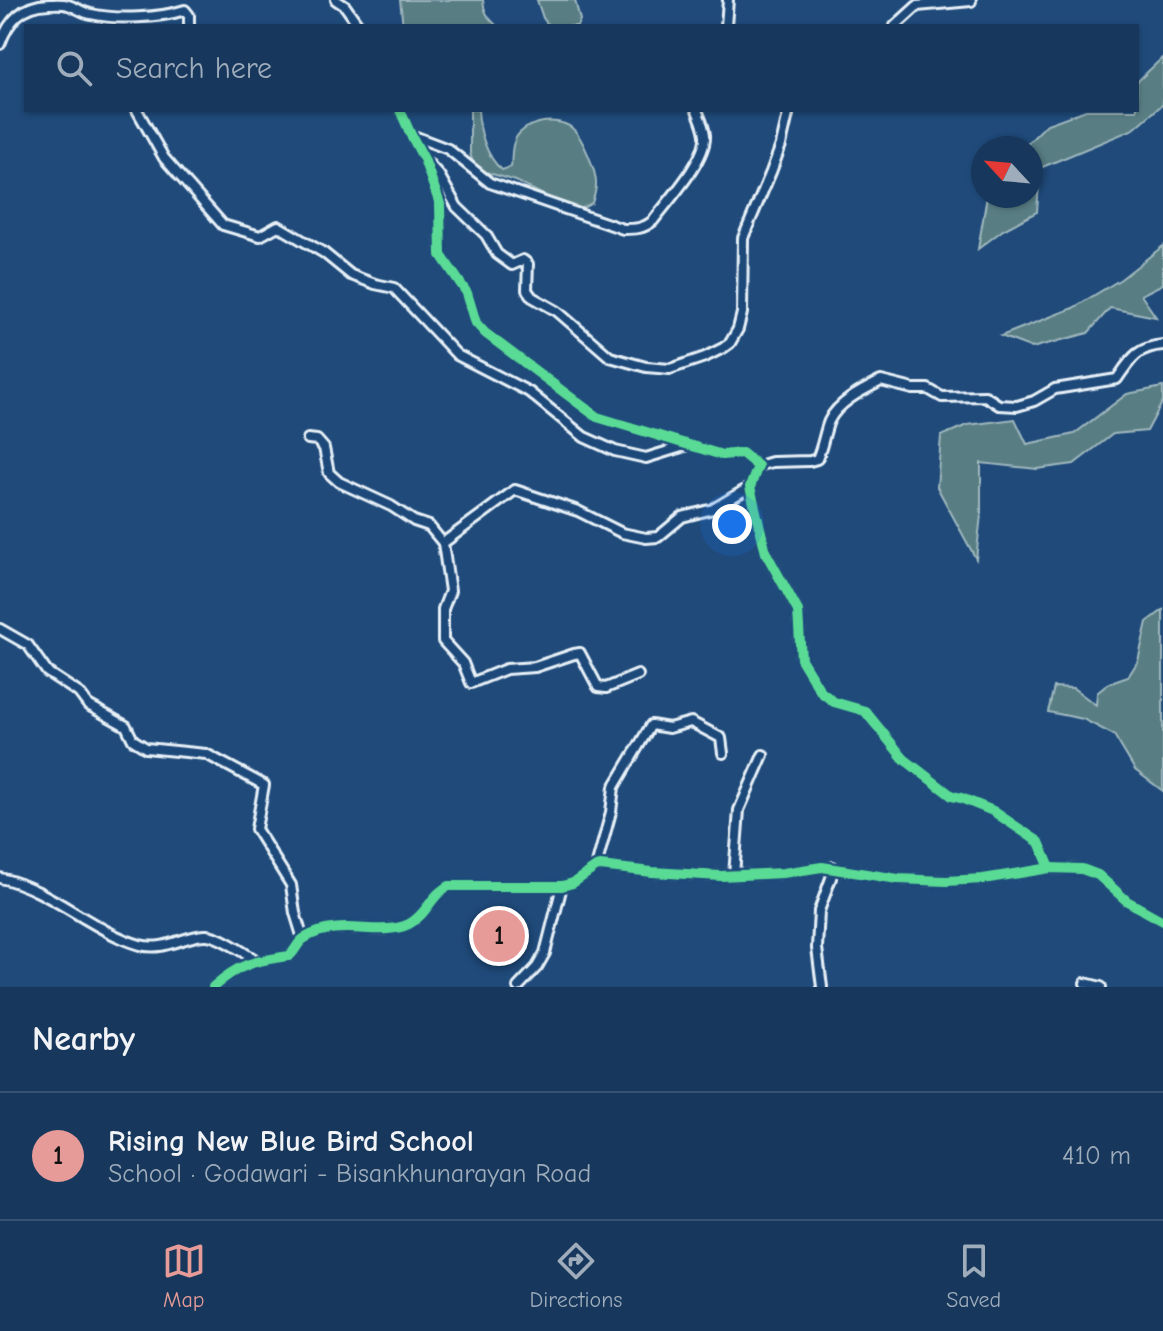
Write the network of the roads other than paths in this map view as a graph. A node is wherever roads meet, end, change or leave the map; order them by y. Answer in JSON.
{"nodes":[{"id":1,"x":336,"y":0,"type":"edge"},
{"id":2,"x":728,"y":0,"type":"edge"},
{"id":3,"x":971,"y":1,"type":"edge"},
{"id":4,"x":189,"y":24,"type":"edge"},
{"id":5,"x":358,"y":24,"type":"edge"},
{"id":6,"x":726,"y":24,"type":"edge"},
{"id":7,"x":897,"y":24,"type":"edge"},
{"id":8,"x":0,"y":44,"type":"edge"},
{"id":9,"x":138,"y":112,"type":"edge"},
{"id":10,"x":401,"y":112,"type":"edge"},
{"id":11,"x":698,"y":112,"type":"edge"},
{"id":12,"x":788,"y":112,"type":"edge"},
{"id":13,"x":411,"y":135,"type":"junction"},
{"id":14,"x":424,"y":159,"type":"junction"},
{"id":15,"x":1163,"y":345,"type":"edge"},
{"id":16,"x":308,"y":439,"type":"dead end"},
{"id":17,"x":688,"y":445,"type":"junction"},
{"id":18,"x":758,"y":466,"type":"junction"},
{"id":19,"x":750,"y":487,"type":"junction"},
{"id":20,"x":443,"y":543,"type":"junction"},
{"id":21,"x":0,"y":629,"type":"edge"},
{"id":22,"x":638,"y":675,"type":"dead end"},
{"id":23,"x":723,"y":753,"type":"dead end"},
{"id":24,"x":763,"y":755,"type":"dead end"},
{"id":25,"x":596,"y":867,"type":"junction"},
{"id":26,"x":833,"y":867,"type":"junction"},
{"id":27,"x":1050,"y":868,"type":"junction"},
{"id":28,"x":734,"y":875,"type":"junction"},
{"id":29,"x":0,"y":878,"type":"edge"},
{"id":30,"x":562,"y":886,"type":"junction"},
{"id":31,"x":1163,"y":921,"type":"edge"},
{"id":32,"x":303,"y":939,"type":"junction"},
{"id":33,"x":257,"y":961,"type":"junction"},
{"id":34,"x":1085,"y":983,"type":"dead end"},
{"id":35,"x":213,"y":987,"type":"edge"},
{"id":36,"x":518,"y":987,"type":"edge"},
{"id":37,"x":822,"y":987,"type":"edge"},
{"id":38,"x":1101,"y":987,"type":"edge"}],
"edges":[{"from":1,"to":5,"type":"street"},
{"from":2,"to":6,"type":"street"},
{"from":3,"to":7,"type":"street"},
{"from":4,"to":8,"type":"street"},
{"from":9,"to":17,"type":"street"},
{"from":10,"to":13,"type":"street"},
{"from":11,"to":13,"type":"street"},
{"from":12,"to":14,"type":"street"},
{"from":13,"to":14,"type":"street"},
{"from":14,"to":17,"type":"street"},
{"from":15,"to":18,"type":"street"},
{"from":16,"to":20,"type":"street"},
{"from":17,"to":18,"type":"street"},
{"from":18,"to":19,"type":"street"},
{"from":19,"to":20,"type":"street"},
{"from":19,"to":27,"type":"street"},
{"from":20,"to":22,"type":"street"},
{"from":21,"to":32,"type":"street"},
{"from":23,"to":25,"type":"street"},
{"from":24,"to":28,"type":"street"},
{"from":25,"to":28,"type":"street"},
{"from":25,"to":30,"type":"street"},
{"from":26,"to":27,"type":"street"},
{"from":26,"to":28,"type":"street"},
{"from":26,"to":37,"type":"street"},
{"from":27,"to":31,"type":"street"},
{"from":29,"to":33,"type":"street"},
{"from":30,"to":32,"type":"street"},
{"from":30,"to":36,"type":"street"},
{"from":32,"to":33,"type":"street"},
{"from":33,"to":35,"type":"street"},
{"from":34,"to":38,"type":"street"}]}
